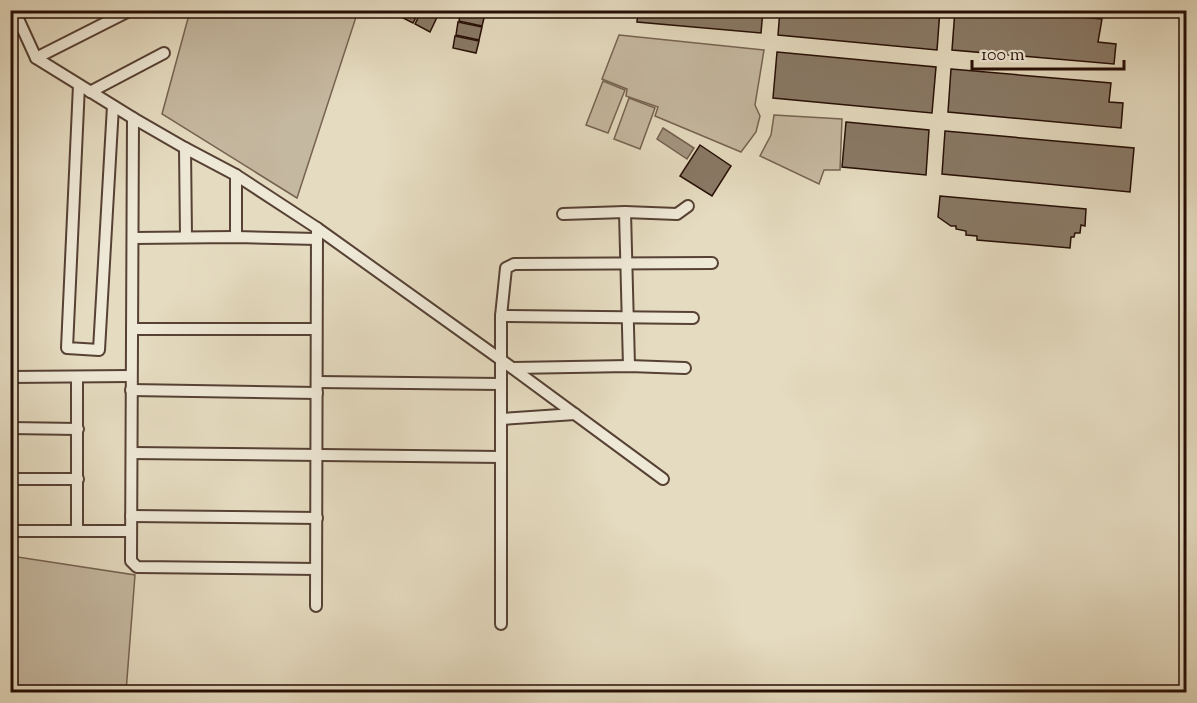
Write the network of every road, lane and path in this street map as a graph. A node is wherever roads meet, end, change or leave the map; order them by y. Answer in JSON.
{"nodes":[{"id":1,"x":131,"y":10,"type":"edge"},
{"id":2,"x":15,"y":11,"type":"edge"},
{"id":3,"x":164,"y":53,"type":"dead end"},
{"id":4,"x":36,"y":58,"type":"junction"},
{"id":5,"x":79,"y":85,"type":"junction"},
{"id":6,"x":90,"y":92,"type":"junction"},
{"id":7,"x":113,"y":106,"type":"junction"},
{"id":8,"x":133,"y":118,"type":"junction"},
{"id":9,"x":185,"y":148,"type":"junction"},
{"id":10,"x":236,"y":175,"type":"junction"},
{"id":11,"x":688,"y":206,"type":"dead end"},
{"id":12,"x":625,"y":212,"type":"junction"},
{"id":13,"x":563,"y":214,"type":"dead end"},
{"id":14,"x":317,"y":234,"type":"junction"},
{"id":15,"x":186,"y":237,"type":"junction"},
{"id":16,"x":236,"y":237,"type":"junction"},
{"id":17,"x":133,"y":238,"type":"junction"},
{"id":18,"x":712,"y":263,"type":"dead end"},
{"id":19,"x":627,"y":264,"type":"junction"},
{"id":20,"x":501,"y":316,"type":"junction"},
{"id":21,"x":629,"y":316,"type":"junction"},
{"id":22,"x":693,"y":318,"type":"dead end"},
{"id":23,"x":132,"y":329,"type":"junction"},
{"id":24,"x":316,"y":329,"type":"junction"},
{"id":25,"x":500,"y":359,"type":"junction"},
{"id":26,"x":629,"y":366,"type":"junction"},
{"id":27,"x":513,"y":368,"type":"junction"},
{"id":28,"x":686,"y":368,"type":"dead end"},
{"id":29,"x":131,"y":376,"type":"junction"},
{"id":30,"x":10,"y":377,"type":"edge"},
{"id":31,"x":77,"y":377,"type":"junction"},
{"id":32,"x":501,"y":384,"type":"junction"},
{"id":33,"x":317,"y":388,"type":"junction"},
{"id":34,"x":131,"y":390,"type":"junction"},
{"id":35,"x":575,"y":414,"type":"junction"},
{"id":36,"x":501,"y":419,"type":"junction"},
{"id":37,"x":10,"y":428,"type":"edge"},
{"id":38,"x":78,"y":429,"type":"junction"},
{"id":39,"x":132,"y":453,"type":"junction"},
{"id":40,"x":318,"y":456,"type":"junction"},
{"id":41,"x":501,"y":457,"type":"junction"},
{"id":42,"x":78,"y":479,"type":"junction"},
{"id":43,"x":663,"y":479,"type":"dead end"},
{"id":44,"x":10,"y":480,"type":"edge"},
{"id":45,"x":131,"y":516,"type":"junction"},
{"id":46,"x":317,"y":518,"type":"junction"},
{"id":47,"x":10,"y":531,"type":"edge"},
{"id":48,"x":77,"y":531,"type":"junction"},
{"id":49,"x":130,"y":531,"type":"junction"},
{"id":50,"x":316,"y":569,"type":"junction"},
{"id":51,"x":316,"y":606,"type":"dead end"},
{"id":52,"x":501,"y":624,"type":"dead end"}],
"edges":[{"from":1,"to":4,"type":"street"},
{"from":2,"to":4,"type":"street"},
{"from":3,"to":6,"type":"street"},
{"from":4,"to":5,"type":"street"},
{"from":5,"to":6,"type":"street"},
{"from":5,"to":7,"type":"street"},
{"from":6,"to":7,"type":"street"},
{"from":7,"to":8,"type":"street"},
{"from":8,"to":9,"type":"street"},
{"from":8,"to":17,"type":"street"},
{"from":9,"to":10,"type":"street"},
{"from":9,"to":15,"type":"street"},
{"from":10,"to":14,"type":"street"},
{"from":10,"to":16,"type":"street"},
{"from":11,"to":12,"type":"street"},
{"from":12,"to":13,"type":"street"},
{"from":12,"to":19,"type":"street"},
{"from":14,"to":16,"type":"street"},
{"from":14,"to":24,"type":"street"},
{"from":14,"to":25,"type":"street"},
{"from":15,"to":16,"type":"street"},
{"from":15,"to":17,"type":"street"},
{"from":17,"to":23,"type":"street"},
{"from":18,"to":19,"type":"street"},
{"from":19,"to":20,"type":"street"},
{"from":19,"to":21,"type":"street"},
{"from":20,"to":21,"type":"street"},
{"from":20,"to":25,"type":"street"},
{"from":21,"to":22,"type":"street"},
{"from":21,"to":26,"type":"street"},
{"from":23,"to":24,"type":"street"},
{"from":23,"to":29,"type":"street"},
{"from":24,"to":33,"type":"street"},
{"from":25,"to":27,"type":"street"},
{"from":25,"to":32,"type":"street"},
{"from":26,"to":27,"type":"street"},
{"from":26,"to":28,"type":"street"},
{"from":27,"to":35,"type":"street"},
{"from":29,"to":31,"type":"street"},
{"from":29,"to":34,"type":"street"},
{"from":30,"to":31,"type":"street"},
{"from":31,"to":38,"type":"street"},
{"from":32,"to":33,"type":"street"},
{"from":32,"to":36,"type":"street"},
{"from":33,"to":34,"type":"street"},
{"from":33,"to":40,"type":"street"},
{"from":34,"to":39,"type":"street"},
{"from":35,"to":36,"type":"street"},
{"from":35,"to":43,"type":"street"},
{"from":36,"to":41,"type":"street"},
{"from":37,"to":38,"type":"street"},
{"from":38,"to":42,"type":"street"},
{"from":39,"to":40,"type":"street"},
{"from":39,"to":45,"type":"street"},
{"from":40,"to":41,"type":"street"},
{"from":40,"to":46,"type":"street"},
{"from":41,"to":52,"type":"street"},
{"from":42,"to":44,"type":"street"},
{"from":42,"to":48,"type":"street"},
{"from":45,"to":46,"type":"street"},
{"from":45,"to":49,"type":"street"},
{"from":46,"to":50,"type":"street"},
{"from":47,"to":48,"type":"street"},
{"from":48,"to":49,"type":"street"},
{"from":49,"to":50,"type":"street"},
{"from":50,"to":51,"type":"street"}]}
